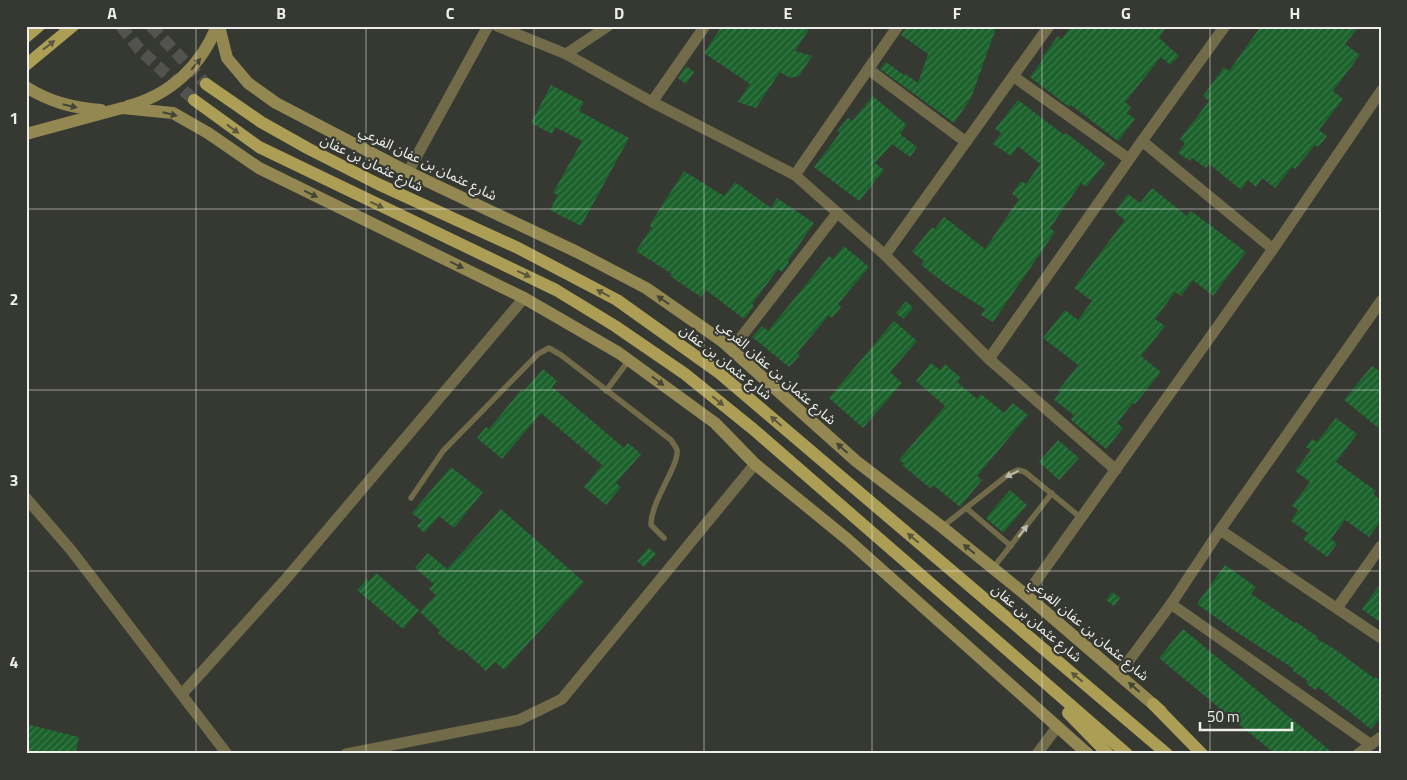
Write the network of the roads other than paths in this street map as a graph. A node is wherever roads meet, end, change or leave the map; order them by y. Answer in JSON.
{"nodes":[{"id":1,"x":39,"y":26,"type":"edge"},
{"id":2,"x":73,"y":26,"type":"edge"},
{"id":3,"x":218,"y":26,"type":"edge"},
{"id":4,"x":488,"y":26,"type":"edge"},
{"id":5,"x":497,"y":26,"type":"edge"},
{"id":6,"x":608,"y":26,"type":"edge"},
{"id":7,"x":705,"y":26,"type":"edge"},
{"id":8,"x":898,"y":26,"type":"edge"},
{"id":9,"x":1049,"y":26,"type":"edge"},
{"id":10,"x":1226,"y":26,"type":"edge"},
{"id":11,"x":26,"y":37,"type":"edge"},
{"id":12,"x":566,"y":54,"type":"junction"},
{"id":13,"x":26,"y":65,"type":"edge"},
{"id":14,"x":868,"y":69,"type":"junction"},
{"id":15,"x":1013,"y":76,"type":"junction"},
{"id":16,"x":206,"y":84,"type":"tunnel mouth"},
{"id":17,"x":26,"y":87,"type":"edge"},
{"id":18,"x":1381,"y":91,"type":"edge"},
{"id":19,"x":194,"y":100,"type":"tunnel mouth"},
{"id":20,"x":652,"y":102,"type":"junction"},
{"id":21,"x":122,"y":108,"type":"junction"},
{"id":22,"x":26,"y":134,"type":"edge"},
{"id":23,"x":1142,"y":141,"type":"junction"},
{"id":24,"x":966,"y":142,"type":"junction"},
{"id":25,"x":1129,"y":159,"type":"junction"},
{"id":26,"x":408,"y":172,"type":"junction"},
{"id":27,"x":795,"y":175,"type":"junction"},
{"id":28,"x":837,"y":213,"type":"junction"},
{"id":29,"x":1274,"y":249,"type":"junction"},
{"id":30,"x":885,"y":255,"type":"junction"},
{"id":31,"x":524,"y":298,"type":"junction"},
{"id":32,"x":1381,"y":301,"type":"edge"},
{"id":33,"x":732,"y":349,"type":"junction"},
{"id":34,"x":989,"y":359,"type":"junction"},
{"id":35,"x":629,"y":360,"type":"junction"},
{"id":36,"x":606,"y":391,"type":"junction"},
{"id":37,"x":755,"y":464,"type":"junction"},
{"id":38,"x":1116,"y":470,"type":"junction"},
{"id":39,"x":1052,"y":493,"type":"junction"},
{"id":40,"x":26,"y":498,"type":"edge"},
{"id":41,"x":411,"y":498,"type":"dead end"},
{"id":42,"x":966,"y":508,"type":"junction"},
{"id":43,"x":1080,"y":517,"type":"junction"},
{"id":44,"x":942,"y":527,"type":"junction"},
{"id":45,"x":1220,"y":530,"type":"junction"},
{"id":46,"x":664,"y":538,"type":"dead end"},
{"id":47,"x":1011,"y":546,"type":"junction"},
{"id":48,"x":1381,"y":546,"type":"edge"},
{"id":49,"x":993,"y":568,"type":"junction"},
{"id":50,"x":1026,"y":595,"type":"junction"},
{"id":51,"x":1171,"y":604,"type":"junction"},
{"id":52,"x":1337,"y":608,"type":"junction"},
{"id":53,"x":994,"y":638,"type":"junction"},
{"id":54,"x":1381,"y":638,"type":"edge"},
{"id":55,"x":1119,"y":674,"type":"junction"},
{"id":56,"x":182,"y":694,"type":"junction"},
{"id":57,"x":1153,"y":704,"type":"junction"},
{"id":58,"x":1057,"y":727,"type":"junction"},
{"id":59,"x":1381,"y":737,"type":"edge"},
{"id":60,"x":1370,"y":744,"type":"junction"},
{"id":61,"x":227,"y":754,"type":"edge"},
{"id":62,"x":346,"y":754,"type":"edge"},
{"id":63,"x":1037,"y":754,"type":"edge"},
{"id":64,"x":1088,"y":754,"type":"edge"},
{"id":65,"x":1108,"y":754,"type":"edge"},
{"id":66,"x":1127,"y":754,"type":"edge"},
{"id":67,"x":1167,"y":754,"type":"edge"},
{"id":68,"x":1202,"y":754,"type":"edge"},
{"id":69,"x":1210,"y":754,"type":"edge"},
{"id":70,"x":1358,"y":754,"type":"edge"}],
"edges":[{"from":1,"to":11,"type":"main road"},
{"from":13,"to":2,"type":"main road","one_way":true},
{"from":21,"to":3,"type":"main road","one_way":true},
{"from":3,"to":26,"type":"main road","name":"شارع عثمان بن عفان الفرعي"},
{"from":4,"to":26,"type":"street"},
{"from":5,"to":12,"type":"street"},
{"from":6,"to":12,"type":"street"},
{"from":7,"to":20,"type":"street"},
{"from":8,"to":14,"type":"street"},
{"from":9,"to":15,"type":"street"},
{"from":10,"to":23,"type":"street"},
{"from":12,"to":20,"type":"street"},
{"from":14,"to":24,"type":"street"},
{"from":14,"to":27,"type":"street"},
{"from":15,"to":24,"type":"street"},
{"from":15,"to":25,"type":"street"},
{"from":67,"to":16,"type":"main road","name":"شارع عثمان بن عفان","one_way":true},
{"from":17,"to":21,"type":"main road","one_way":true},
{"from":18,"to":29,"type":"street"},
{"from":19,"to":53,"type":"main road","one_way":true},
{"from":20,"to":27,"type":"street"},
{"from":21,"to":22,"type":"main road"},
{"from":21,"to":31,"type":"main road","one_way":true},
{"from":23,"to":25,"type":"street"},
{"from":23,"to":29,"type":"street"},
{"from":24,"to":30,"type":"street"},
{"from":25,"to":34,"type":"street"},
{"from":33,"to":26,"type":"main road","name":"شارع عثمان بن عفان الفرعي","one_way":true},
{"from":27,"to":28,"type":"street"},
{"from":28,"to":30,"type":"street"},
{"from":28,"to":33,"type":"street"},
{"from":29,"to":38,"type":"street"},
{"from":30,"to":34,"type":"street"},
{"from":31,"to":35,"type":"main road"},
{"from":31,"to":56,"type":"street"},
{"from":32,"to":45,"type":"street"},
{"from":44,"to":33,"type":"main road","name":"شارع عثمان بن عفان الفرعي","one_way":true},
{"from":34,"to":38,"type":"street"},
{"from":35,"to":36,"type":"lane"},
{"from":35,"to":37,"type":"main road","one_way":true},
{"from":36,"to":41,"type":"lane"},
{"from":36,"to":46,"type":"lane"},
{"from":37,"to":58,"type":"main road"},
{"from":37,"to":62,"type":"street"},
{"from":38,"to":43,"type":"street"},
{"from":39,"to":42,"type":"lane","one_way":true},
{"from":39,"to":43,"type":"lane"},
{"from":47,"to":39,"type":"lane","one_way":true},
{"from":40,"to":56,"type":"street"},
{"from":42,"to":44,"type":"lane"},
{"from":42,"to":47,"type":"lane"},
{"from":43,"to":50,"type":"street"},
{"from":49,"to":44,"type":"main road","name":"شارع عثمان بن عفان الفرعي","one_way":true},
{"from":45,"to":51,"type":"street"},
{"from":45,"to":52,"type":"street"},
{"from":47,"to":49,"type":"lane"},
{"from":48,"to":52,"type":"street"},
{"from":49,"to":50,"type":"main road","name":"شارع عثمان بن عفان الفرعي"},
{"from":50,"to":55,"type":"main road","name":"شارع عثمان بن عفان الفرعي"},
{"from":51,"to":55,"type":"street"},
{"from":51,"to":60,"type":"street"},
{"from":52,"to":54,"type":"street"},
{"from":53,"to":65,"type":"main road"},
{"from":53,"to":66,"type":"main road"},
{"from":57,"to":55,"type":"main road","name":"شارع عثمان بن عفان الفرعي","one_way":true},
{"from":56,"to":61,"type":"street"},
{"from":57,"to":68,"type":"main road"},
{"from":57,"to":69,"type":"main road","name":"شارع عثمان بن عفان الفرعي"},
{"from":58,"to":63,"type":"street"},
{"from":58,"to":64,"type":"main road"},
{"from":59,"to":60,"type":"street"},
{"from":60,"to":70,"type":"street"}]}
